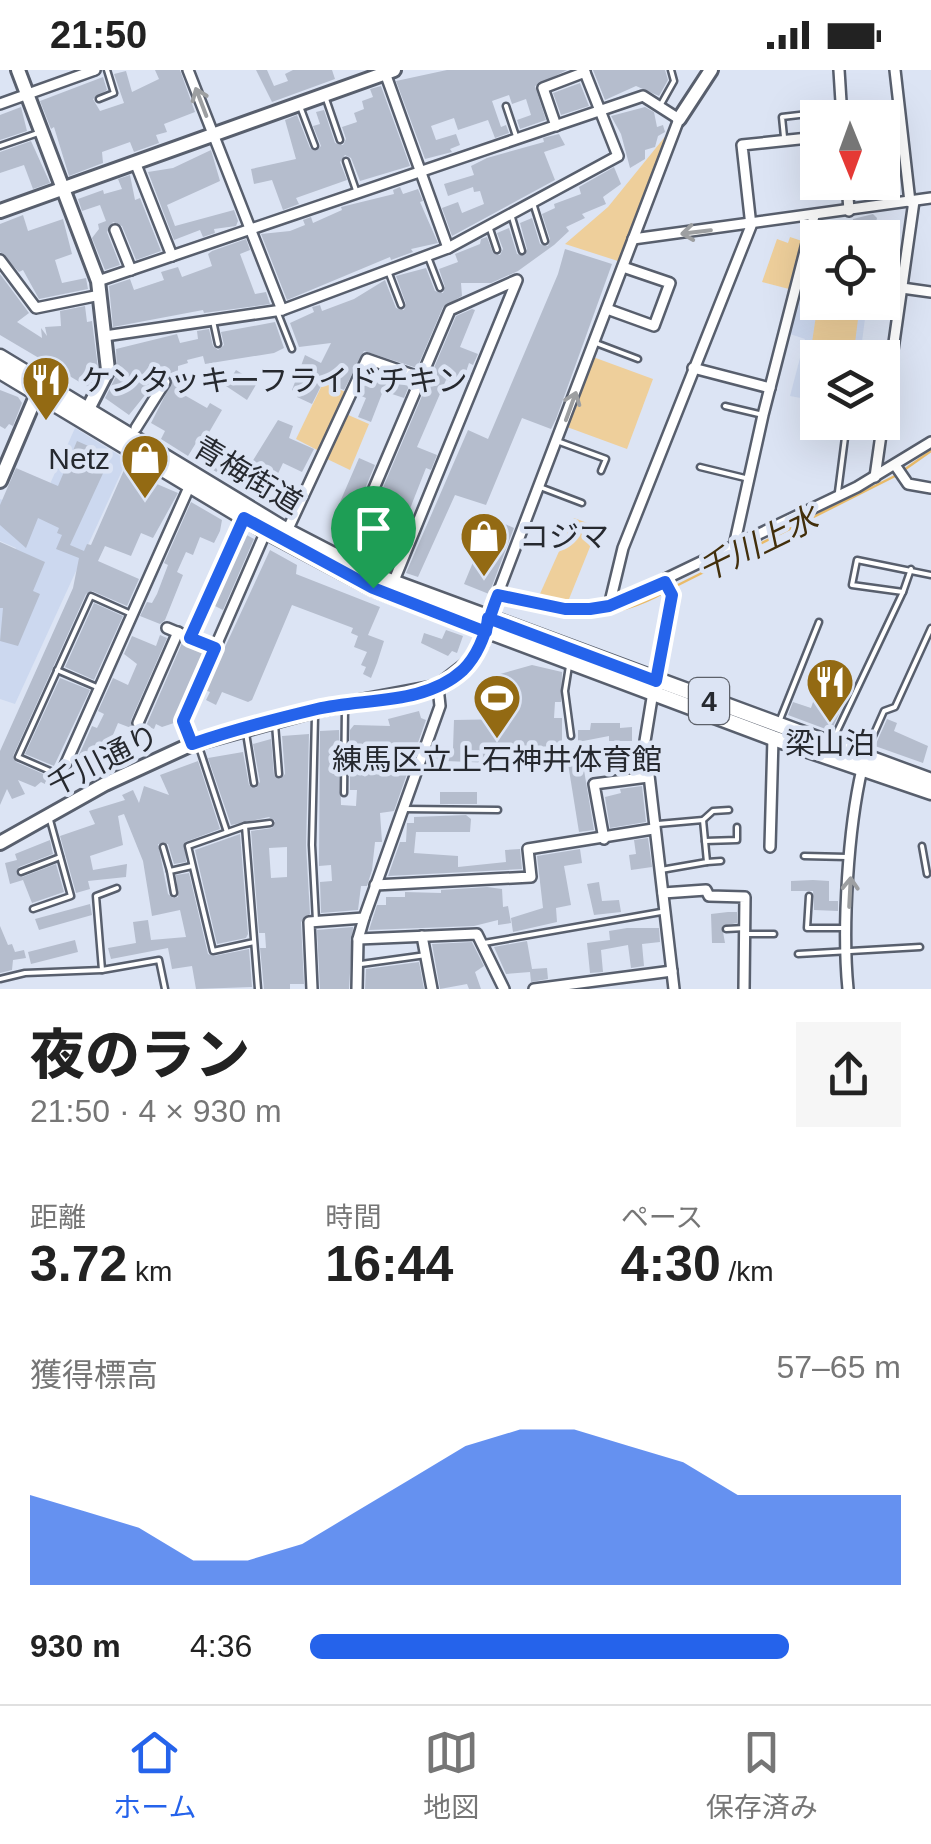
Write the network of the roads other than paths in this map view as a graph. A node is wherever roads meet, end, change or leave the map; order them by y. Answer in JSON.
{"nodes":[{"id":1,"x":18,"y":70,"type":"edge"},
{"id":2,"x":95,"y":70,"type":"edge"},
{"id":3,"x":106,"y":70,"type":"edge"},
{"id":4,"x":188,"y":70,"type":"edge"},
{"id":5,"x":671,"y":70,"type":"edge"},
{"id":6,"x":711,"y":70,"type":"edge"},
{"id":7,"x":838,"y":70,"type":"edge"},
{"id":8,"x":896,"y":70,"type":"edge"},
{"id":9,"x":388,"y":71,"type":"edge"},
{"id":10,"x":585,"y":71,"type":"edge"},
{"id":11,"x":27,"y":94,"type":"junction"},
{"id":12,"x":324,"y":95,"type":"junction"},
{"id":13,"x":100,"y":99,"type":"dead end"},
{"id":14,"x":841,"y":100,"type":"edge"},
{"id":15,"x":0,"y":104,"type":"edge"},
{"id":16,"x":299,"y":104,"type":"junction"},
{"id":17,"x":506,"y":106,"type":"dead end"},
{"id":18,"x":660,"y":106,"type":"junction"},
{"id":19,"x":601,"y":112,"type":"junction"},
{"id":20,"x":800,"y":116,"type":"edge"},
{"id":21,"x":678,"y":119,"type":"junction"},
{"id":22,"x":556,"y":126,"type":"junction"},
{"id":23,"x":42,"y":132,"type":"junction"},
{"id":24,"x":214,"y":134,"type":"junction"},
{"id":25,"x":518,"y":139,"type":"junction"},
{"id":26,"x":800,"y":139,"type":"edge"},
{"id":27,"x":340,"y":140,"type":"dead end"},
{"id":28,"x":785,"y":140,"type":"junction"},
{"id":29,"x":0,"y":146,"type":"edge"},
{"id":30,"x":315,"y":146,"type":"dead end"},
{"id":31,"x":135,"y":162,"type":"junction"},
{"id":32,"x":346,"y":162,"type":"dead end"},
{"id":33,"x":421,"y":171,"type":"junction"},
{"id":34,"x":63,"y":188,"type":"junction"},
{"id":35,"x":357,"y":193,"type":"junction"},
{"id":36,"x":931,"y":198,"type":"edge"},
{"id":37,"x":849,"y":200,"type":"edge"},
{"id":38,"x":533,"y":202,"type":"junction"},
{"id":39,"x":912,"y":202,"type":"junction"},
{"id":40,"x":0,"y":211,"type":"edge"},
{"id":41,"x":850,"y":211,"type":"junction"},
{"id":42,"x":510,"y":214,"type":"junction"},
{"id":43,"x":814,"y":216,"type":"junction"},
{"id":44,"x":489,"y":226,"type":"junction"},
{"id":45,"x":751,"y":226,"type":"junction"},
{"id":46,"x":115,"y":230,"type":"dead end"},
{"id":47,"x":251,"y":230,"type":"junction"},
{"id":48,"x":633,"y":239,"type":"junction"},
{"id":49,"x":545,"y":241,"type":"dead end"},
{"id":50,"x":448,"y":248,"type":"junction"},
{"id":51,"x":496,"y":250,"type":"dead end"},
{"id":52,"x":522,"y":251,"type":"dead end"},
{"id":53,"x":172,"y":256,"type":"junction"},
{"id":54,"x":428,"y":257,"type":"junction"},
{"id":55,"x":0,"y":260,"type":"edge"},
{"id":56,"x":623,"y":267,"type":"junction"},
{"id":57,"x":132,"y":270,"type":"junction"},
{"id":58,"x":388,"y":271,"type":"junction"},
{"id":59,"x":99,"y":288,"type":"junction"},
{"id":60,"x":440,"y":288,"type":"dead end"},
{"id":61,"x":902,"y":288,"type":"junction"},
{"id":62,"x":931,"y":292,"type":"edge"},
{"id":63,"x":401,"y":305,"type":"dead end"},
{"id":64,"x":607,"y":309,"type":"junction"},
{"id":65,"x":280,"y":310,"type":"junction"},
{"id":66,"x":213,"y":320,"type":"junction"},
{"id":67,"x":105,"y":336,"type":"junction"},
{"id":68,"x":594,"y":343,"type":"junction"},
{"id":69,"x":218,"y":344,"type":"dead end"},
{"id":70,"x":292,"y":349,"type":"dead end"},
{"id":71,"x":0,"y":357,"type":"edge"},
{"id":72,"x":638,"y":359,"type":"dead end"},
{"id":73,"x":693,"y":368,"type":"junction"},
{"id":74,"x":0,"y":370,"type":"edge"},
{"id":75,"x":420,"y":377,"type":"junction"},
{"id":76,"x":165,"y":382,"type":"dead end"},
{"id":77,"x":40,"y":387,"type":"junction"},
{"id":78,"x":770,"y":388,"type":"junction"},
{"id":79,"x":724,"y":406,"type":"dead end"},
{"id":80,"x":88,"y":409,"type":"junction"},
{"id":81,"x":762,"y":415,"type":"junction"},
{"id":82,"x":136,"y":428,"type":"dead end"},
{"id":83,"x":844,"y":440,"type":"edge"},
{"id":84,"x":558,"y":441,"type":"junction"},
{"id":85,"x":931,"y":442,"type":"edge"},
{"id":86,"x":700,"y":467,"type":"dead end"},
{"id":87,"x":601,"y":471,"type":"dead end"},
{"id":88,"x":899,"y":471,"type":"junction"},
{"id":89,"x":875,"y":477,"type":"junction"},
{"id":90,"x":750,"y":479,"type":"junction"},
{"id":91,"x":0,"y":481,"type":"edge"},
{"id":92,"x":190,"y":484,"type":"junction"},
{"id":93,"x":540,"y":487,"type":"junction"},
{"id":94,"x":931,"y":488,"type":"edge"},
{"id":95,"x":837,"y":495,"type":"junction"},
{"id":96,"x":582,"y":503,"type":"dead end"},
{"id":97,"x":244,"y":518,"type":"junction"},
{"id":98,"x":266,"y":531,"type":"junction"},
{"id":99,"x":287,"y":532,"type":"junction"},
{"id":100,"x":734,"y":546,"type":"junction"},
{"id":101,"x":343,"y":561,"type":"junction"},
{"id":102,"x":910,"y":569,"type":"junction"},
{"id":103,"x":931,"y":575,"type":"edge"},
{"id":104,"x":393,"y":583,"type":"junction"},
{"id":105,"x":668,"y":587,"type":"junction"},
{"id":106,"x":903,"y":592,"type":"junction"},
{"id":107,"x":498,"y":595,"type":"junction"},
{"id":108,"x":609,"y":606,"type":"junction"},
{"id":109,"x":131,"y":614,"type":"junction"},
{"id":110,"x":818,"y":622,"type":"dead end"},
{"id":111,"x":487,"y":625,"type":"junction"},
{"id":112,"x":167,"y":628,"type":"dead end"},
{"id":113,"x":931,"y":628,"type":"edge"},
{"id":114,"x":178,"y":632,"type":"junction"},
{"id":115,"x":190,"y":638,"type":"junction"},
{"id":116,"x":215,"y":648,"type":"junction"},
{"id":117,"x":570,"y":662,"type":"junction"},
{"id":118,"x":57,"y":670,"type":"junction"},
{"id":119,"x":438,"y":687,"type":"junction"},
{"id":120,"x":655,"y":687,"type":"junction"},
{"id":121,"x":99,"y":688,"type":"junction"},
{"id":122,"x":344,"y":704,"type":"junction"},
{"id":123,"x":315,"y":710,"type":"junction"},
{"id":124,"x":275,"y":721,"type":"junction"},
{"id":125,"x":138,"y":722,"type":"dead end"},
{"id":126,"x":245,"y":729,"type":"junction"},
{"id":127,"x":775,"y":732,"type":"junction"},
{"id":128,"x":570,"y":736,"type":"dead end"},
{"id":129,"x":195,"y":743,"type":"junction"},
{"id":130,"x":830,"y":746,"type":"junction"},
{"id":131,"x":862,"y":764,"type":"junction"},
{"id":132,"x":56,"y":774,"type":"joint"},
{"id":133,"x":279,"y":774,"type":"dead end"},
{"id":134,"x":648,"y":777,"type":"junction"},
{"id":135,"x":931,"y":781,"type":"edge"},
{"id":136,"x":254,"y":783,"type":"dead end"},
{"id":137,"x":931,"y":792,"type":"edge"},
{"id":138,"x":344,"y":794,"type":"dead end"},
{"id":139,"x":403,"y":810,"type":"junction"},
{"id":140,"x":498,"y":810,"type":"dead end"},
{"id":141,"x":729,"y":810,"type":"dead end"},
{"id":142,"x":49,"y":816,"type":"junction"},
{"id":143,"x":703,"y":820,"type":"junction"},
{"id":144,"x":270,"y":823,"type":"dead end"},
{"id":145,"x":246,"y":826,"type":"junction"},
{"id":146,"x":653,"y":827,"type":"junction"},
{"id":147,"x":737,"y":827,"type":"dead end"},
{"id":148,"x":226,"y":832,"type":"junction"},
{"id":149,"x":604,"y":839,"type":"junction"},
{"id":150,"x":705,"y":841,"type":"junction"},
{"id":151,"x":0,"y":843,"type":"edge"},
{"id":152,"x":922,"y":846,"type":"dead end"},
{"id":153,"x":164,"y":847,"type":"dead end"},
{"id":154,"x":770,"y":847,"type":"dead end"},
{"id":155,"x":804,"y":856,"type":"dead end"},
{"id":156,"x":60,"y":857,"type":"junction"},
{"id":157,"x":852,"y":858,"type":"junction"},
{"id":158,"x":707,"y":862,"type":"junction"},
{"id":159,"x":721,"y":862,"type":"dead end"},
{"id":160,"x":928,"y":865,"type":"edge"},
{"id":161,"x":192,"y":866,"type":"junction"},
{"id":162,"x":660,"y":870,"type":"junction"},
{"id":163,"x":170,"y":871,"type":"junction"},
{"id":164,"x":22,"y":872,"type":"dead end"},
{"id":165,"x":927,"y":874,"type":"dead end"},
{"id":166,"x":375,"y":885,"type":"junction"},
{"id":167,"x":117,"y":888,"type":"dead end"},
{"id":168,"x":663,"y":893,"type":"junction"},
{"id":169,"x":174,"y":894,"type":"dead end"},
{"id":170,"x":808,"y":896,"type":"dead end"},
{"id":171,"x":32,"y":909,"type":"dead end"},
{"id":172,"x":666,"y":911,"type":"junction"},
{"id":173,"x":364,"y":918,"type":"junction"},
{"id":174,"x":316,"y":921,"type":"junction"},
{"id":175,"x":848,"y":928,"type":"junction"},
{"id":176,"x":726,"y":929,"type":"dead end"},
{"id":177,"x":745,"y":931,"type":"junction"},
{"id":178,"x":774,"y":934,"type":"dead end"},
{"id":179,"x":422,"y":936,"type":"junction"},
{"id":180,"x":358,"y":939,"type":"junction"},
{"id":181,"x":254,"y":942,"type":"junction"},
{"id":182,"x":481,"y":943,"type":"junction"},
{"id":183,"x":920,"y":947,"type":"dead end"},
{"id":184,"x":798,"y":954,"type":"dead end"},
{"id":185,"x":847,"y":954,"type":"junction"},
{"id":186,"x":427,"y":955,"type":"junction"},
{"id":187,"x":356,"y":964,"type":"junction"},
{"id":188,"x":102,"y":970,"type":"junction"},
{"id":189,"x":672,"y":972,"type":"junction"},
{"id":190,"x":0,"y":979,"type":"edge"},
{"id":191,"x":165,"y":989,"type":"edge"},
{"id":192,"x":258,"y":989,"type":"edge"},
{"id":193,"x":312,"y":989,"type":"edge"},
{"id":194,"x":356,"y":989,"type":"edge"},
{"id":195,"x":432,"y":989,"type":"edge"},
{"id":196,"x":504,"y":989,"type":"edge"},
{"id":197,"x":534,"y":989,"type":"edge"},
{"id":198,"x":674,"y":989,"type":"edge"},
{"id":199,"x":744,"y":989,"type":"edge"},
{"id":200,"x":848,"y":989,"type":"edge"}],
"edges":[{"from":1,"to":11,"type":"street"},
{"from":2,"to":11,"type":"street"},
{"from":3,"to":13,"type":"lane"},
{"from":24,"to":4,"type":"street","one_way":true},
{"from":5,"to":18,"type":"lane"},
{"from":6,"to":21,"type":"street"},
{"from":7,"to":14,"type":"street"},
{"from":8,"to":39,"type":"street"},
{"from":9,"to":12,"type":"street"},
{"from":9,"to":33,"type":"street"},
{"from":10,"to":19,"type":"street"},
{"from":10,"to":22,"type":"street"},
{"from":11,"to":15,"type":"street"},
{"from":11,"to":23,"type":"street"},
{"from":12,"to":16,"type":"street"},
{"from":12,"to":27,"type":"lane"},
{"from":16,"to":24,"type":"street"},
{"from":16,"to":30,"type":"lane"},
{"from":17,"to":25,"type":"lane"},
{"from":18,"to":19,"type":"street"},
{"from":18,"to":21,"type":"street"},
{"from":19,"to":22,"type":"street"},
{"from":19,"to":38,"type":"street"},
{"from":20,"to":28,"type":"lane"},
{"from":21,"to":48,"type":"street"},
{"from":22,"to":25,"type":"street"},
{"from":23,"to":29,"type":"lane"},
{"from":23,"to":34,"type":"street"},
{"from":24,"to":31,"type":"street"},
{"from":24,"to":47,"type":"street"},
{"from":25,"to":33,"type":"street"},
{"from":26,"to":28,"type":"street"},
{"from":28,"to":45,"type":"street"},
{"from":31,"to":34,"type":"street"},
{"from":31,"to":53,"type":"street"},
{"from":32,"to":35,"type":"lane"},
{"from":33,"to":35,"type":"street"},
{"from":33,"to":50,"type":"street"},
{"from":34,"to":40,"type":"street"},
{"from":34,"to":59,"type":"street"},
{"from":35,"to":47,"type":"street"},
{"from":36,"to":39,"type":"street"},
{"from":37,"to":41,"type":"street"},
{"from":38,"to":42,"type":"street"},
{"from":38,"to":49,"type":"lane"},
{"from":39,"to":41,"type":"street"},
{"from":39,"to":61,"type":"street"},
{"from":41,"to":43,"type":"street"},
{"from":42,"to":44,"type":"street"},
{"from":42,"to":52,"type":"lane"},
{"from":43,"to":45,"type":"street"},
{"from":43,"to":78,"type":"street"},
{"from":44,"to":50,"type":"street"},
{"from":44,"to":51,"type":"lane"},
{"from":45,"to":48,"type":"street","one_way":true},
{"from":45,"to":73,"type":"street"},
{"from":46,"to":57,"type":"street"},
{"from":47,"to":53,"type":"street"},
{"from":47,"to":65,"type":"street"},
{"from":48,"to":56,"type":"street"},
{"from":50,"to":54,"type":"street"},
{"from":53,"to":57,"type":"street"},
{"from":54,"to":58,"type":"street"},
{"from":54,"to":60,"type":"lane"},
{"from":55,"to":59,"type":"street"},
{"from":56,"to":64,"type":"street"},
{"from":56,"to":64,"type":"street"},
{"from":57,"to":59,"type":"street"},
{"from":58,"to":63,"type":"lane"},
{"from":58,"to":65,"type":"street"},
{"from":59,"to":67,"type":"street"},
{"from":61,"to":62,"type":"street"},
{"from":61,"to":89,"type":"street"},
{"from":64,"to":68,"type":"street"},
{"from":65,"to":66,"type":"street"},
{"from":65,"to":70,"type":"lane"},
{"from":66,"to":67,"type":"street"},
{"from":66,"to":69,"type":"lane"},
{"from":67,"to":80,"type":"street"},
{"from":68,"to":72,"type":"lane"},
{"from":84,"to":68,"type":"street","one_way":true},
{"from":71,"to":77,"type":"main road","name":"青梅街道","number":"4"},
{"from":73,"to":78,"type":"street"},
{"from":73,"to":108,"type":"street"},
{"from":74,"to":77,"type":"main road","name":"青梅街道","number":"4"},
{"from":75,"to":99,"type":"street"},
{"from":75,"to":101,"type":"street"},
{"from":75,"to":104,"type":"street"},
{"from":76,"to":82,"type":"street"},
{"from":77,"to":80,"type":"main road","name":"青梅街道","number":"4"},
{"from":77,"to":91,"type":"street"},
{"from":77,"to":92,"type":"main road","name":"青梅街道","number":"4"},
{"from":78,"to":81,"type":"street"},
{"from":79,"to":81,"type":"lane"},
{"from":80,"to":99,"type":"main road","name":"青梅街道","number":"4"},
{"from":81,"to":90,"type":"street"},
{"from":83,"to":95,"type":"lane"},
{"from":84,"to":87,"type":"lane"},
{"from":84,"to":93,"type":"street"},
{"from":85,"to":88,"type":"street"},
{"from":86,"to":90,"type":"lane"},
{"from":88,"to":89,"type":"street"},
{"from":88,"to":94,"type":"street"},
{"from":89,"to":95,"type":"street"},
{"from":90,"to":100,"type":"street"},
{"from":92,"to":97,"type":"main road","name":"青梅街道","number":"4"},
{"from":92,"to":109,"type":"street"},
{"from":93,"to":96,"type":"lane"},
{"from":93,"to":107,"type":"street"},
{"from":95,"to":100,"type":"street"},
{"from":97,"to":98,"type":"main road","name":"青梅街道","number":"4"},
{"from":97,"to":115,"type":"lane"},
{"from":98,"to":111,"type":"main road","name":"青梅街道","number":"4"},
{"from":98,"to":116,"type":"street"},
{"from":99,"to":101,"type":"main road","name":"青梅街道","number":"4"},
{"from":100,"to":105,"type":"street"},
{"from":101,"to":104,"type":"main road","name":"青梅街道","number":"4"},
{"from":102,"to":103,"type":"lane"},
{"from":102,"to":106,"type":"lane"},
{"from":102,"to":106,"type":"lane"},
{"from":104,"to":111,"type":"main road","name":"青梅街道","number":"4"},
{"from":105,"to":108,"type":"street"},
{"from":105,"to":120,"type":"street"},
{"from":106,"to":130,"type":"lane"},
{"from":107,"to":108,"type":"street"},
{"from":107,"to":111,"type":"street"},
{"from":109,"to":118,"type":"lane"},
{"from":109,"to":121,"type":"street"},
{"from":110,"to":127,"type":"lane"},
{"from":111,"to":117,"type":"main road","name":"青梅街道","number":"4"},
{"from":111,"to":119,"type":"street"},
{"from":111,"to":120,"type":"main road","name":"青梅街道","number":"4"},
{"from":112,"to":114,"type":"street"},
{"from":113,"to":131,"type":"lane"},
{"from":114,"to":115,"type":"street"},
{"from":114,"to":125,"type":"street"},
{"from":115,"to":116,"type":"street"},
{"from":116,"to":129,"type":"street"},
{"from":117,"to":120,"type":"main road","name":"青梅街道","number":"4"},
{"from":117,"to":128,"type":"lane"},
{"from":118,"to":121,"type":"lane"},
{"from":118,"to":132,"type":"lane"},
{"from":119,"to":122,"type":"street","name":"千川通り"},
{"from":119,"to":139,"type":"street"},
{"from":120,"to":127,"type":"main road","name":"青梅街道","number":"4"},
{"from":120,"to":134,"type":"street"},
{"from":121,"to":132,"type":"street"},
{"from":122,"to":123,"type":"street","name":"千川通り"},
{"from":122,"to":138,"type":"lane"},
{"from":123,"to":124,"type":"street","name":"千川通り"},
{"from":123,"to":174,"type":"lane"},
{"from":124,"to":126,"type":"street","name":"千川通り"},
{"from":124,"to":133,"type":"lane"},
{"from":126,"to":129,"type":"street","name":"千川通り"},
{"from":126,"to":136,"type":"lane"},
{"from":127,"to":130,"type":"main road","name":"青梅街道","number":"4"},
{"from":127,"to":131,"type":"main road","name":"青梅街道","number":"4"},
{"from":127,"to":154,"type":"street"},
{"from":129,"to":142,"type":"street","name":"千川通り"},
{"from":129,"to":148,"type":"lane"},
{"from":130,"to":131,"type":"main road","name":"青梅街道","number":"4"},
{"from":131,"to":135,"type":"main road","name":"青梅街道","number":"4"},
{"from":131,"to":137,"type":"main road","name":"青梅街道","number":"4"},
{"from":131,"to":157,"type":"street"},
{"from":134,"to":146,"type":"street"},
{"from":134,"to":149,"type":"street"},
{"from":139,"to":140,"type":"lane"},
{"from":139,"to":166,"type":"street"},
{"from":141,"to":143,"type":"lane"},
{"from":142,"to":151,"type":"street","name":"千川通り"},
{"from":142,"to":156,"type":"lane"},
{"from":143,"to":146,"type":"lane"},
{"from":143,"to":150,"type":"lane"},
{"from":144,"to":145,"type":"lane"},
{"from":145,"to":148,"type":"lane"},
{"from":145,"to":181,"type":"lane"},
{"from":146,"to":149,"type":"street"},
{"from":146,"to":162,"type":"street"},
{"from":147,"to":150,"type":"lane"},
{"from":148,"to":161,"type":"lane"},
{"from":149,"to":166,"type":"street"},
{"from":150,"to":158,"type":"lane"},
{"from":152,"to":160,"type":"lane"},
{"from":153,"to":163,"type":"lane"},
{"from":155,"to":157,"type":"lane"},
{"from":156,"to":164,"type":"lane"},
{"from":156,"to":171,"type":"lane"},
{"from":175,"to":157,"type":"street","one_way":true},
{"from":158,"to":159,"type":"lane"},
{"from":158,"to":162,"type":"lane"},
{"from":160,"to":165,"type":"lane"},
{"from":161,"to":163,"type":"lane"},
{"from":161,"to":181,"type":"lane"},
{"from":162,"to":168,"type":"street"},
{"from":163,"to":169,"type":"lane"},
{"from":166,"to":173,"type":"street"},
{"from":167,"to":188,"type":"lane"},
{"from":168,"to":172,"type":"street"},
{"from":168,"to":177,"type":"street"},
{"from":170,"to":175,"type":"lane"},
{"from":172,"to":182,"type":"lane"},
{"from":172,"to":189,"type":"street"},
{"from":173,"to":174,"type":"street"},
{"from":173,"to":180,"type":"street"},
{"from":174,"to":193,"type":"street"},
{"from":175,"to":185,"type":"street"},
{"from":176,"to":177,"type":"lane"},
{"from":177,"to":178,"type":"lane"},
{"from":177,"to":199,"type":"street"},
{"from":179,"to":180,"type":"street"},
{"from":179,"to":182,"type":"street"},
{"from":179,"to":186,"type":"street"},
{"from":180,"to":187,"type":"street"},
{"from":181,"to":192,"type":"lane"},
{"from":182,"to":196,"type":"street"},
{"from":183,"to":185,"type":"lane"},
{"from":184,"to":185,"type":"lane"},
{"from":185,"to":200,"type":"street"},
{"from":186,"to":187,"type":"lane"},
{"from":186,"to":195,"type":"street"},
{"from":187,"to":194,"type":"street"},
{"from":188,"to":190,"type":"lane"},
{"from":188,"to":191,"type":"lane"},
{"from":189,"to":197,"type":"street"},
{"from":189,"to":198,"type":"street"}]}
